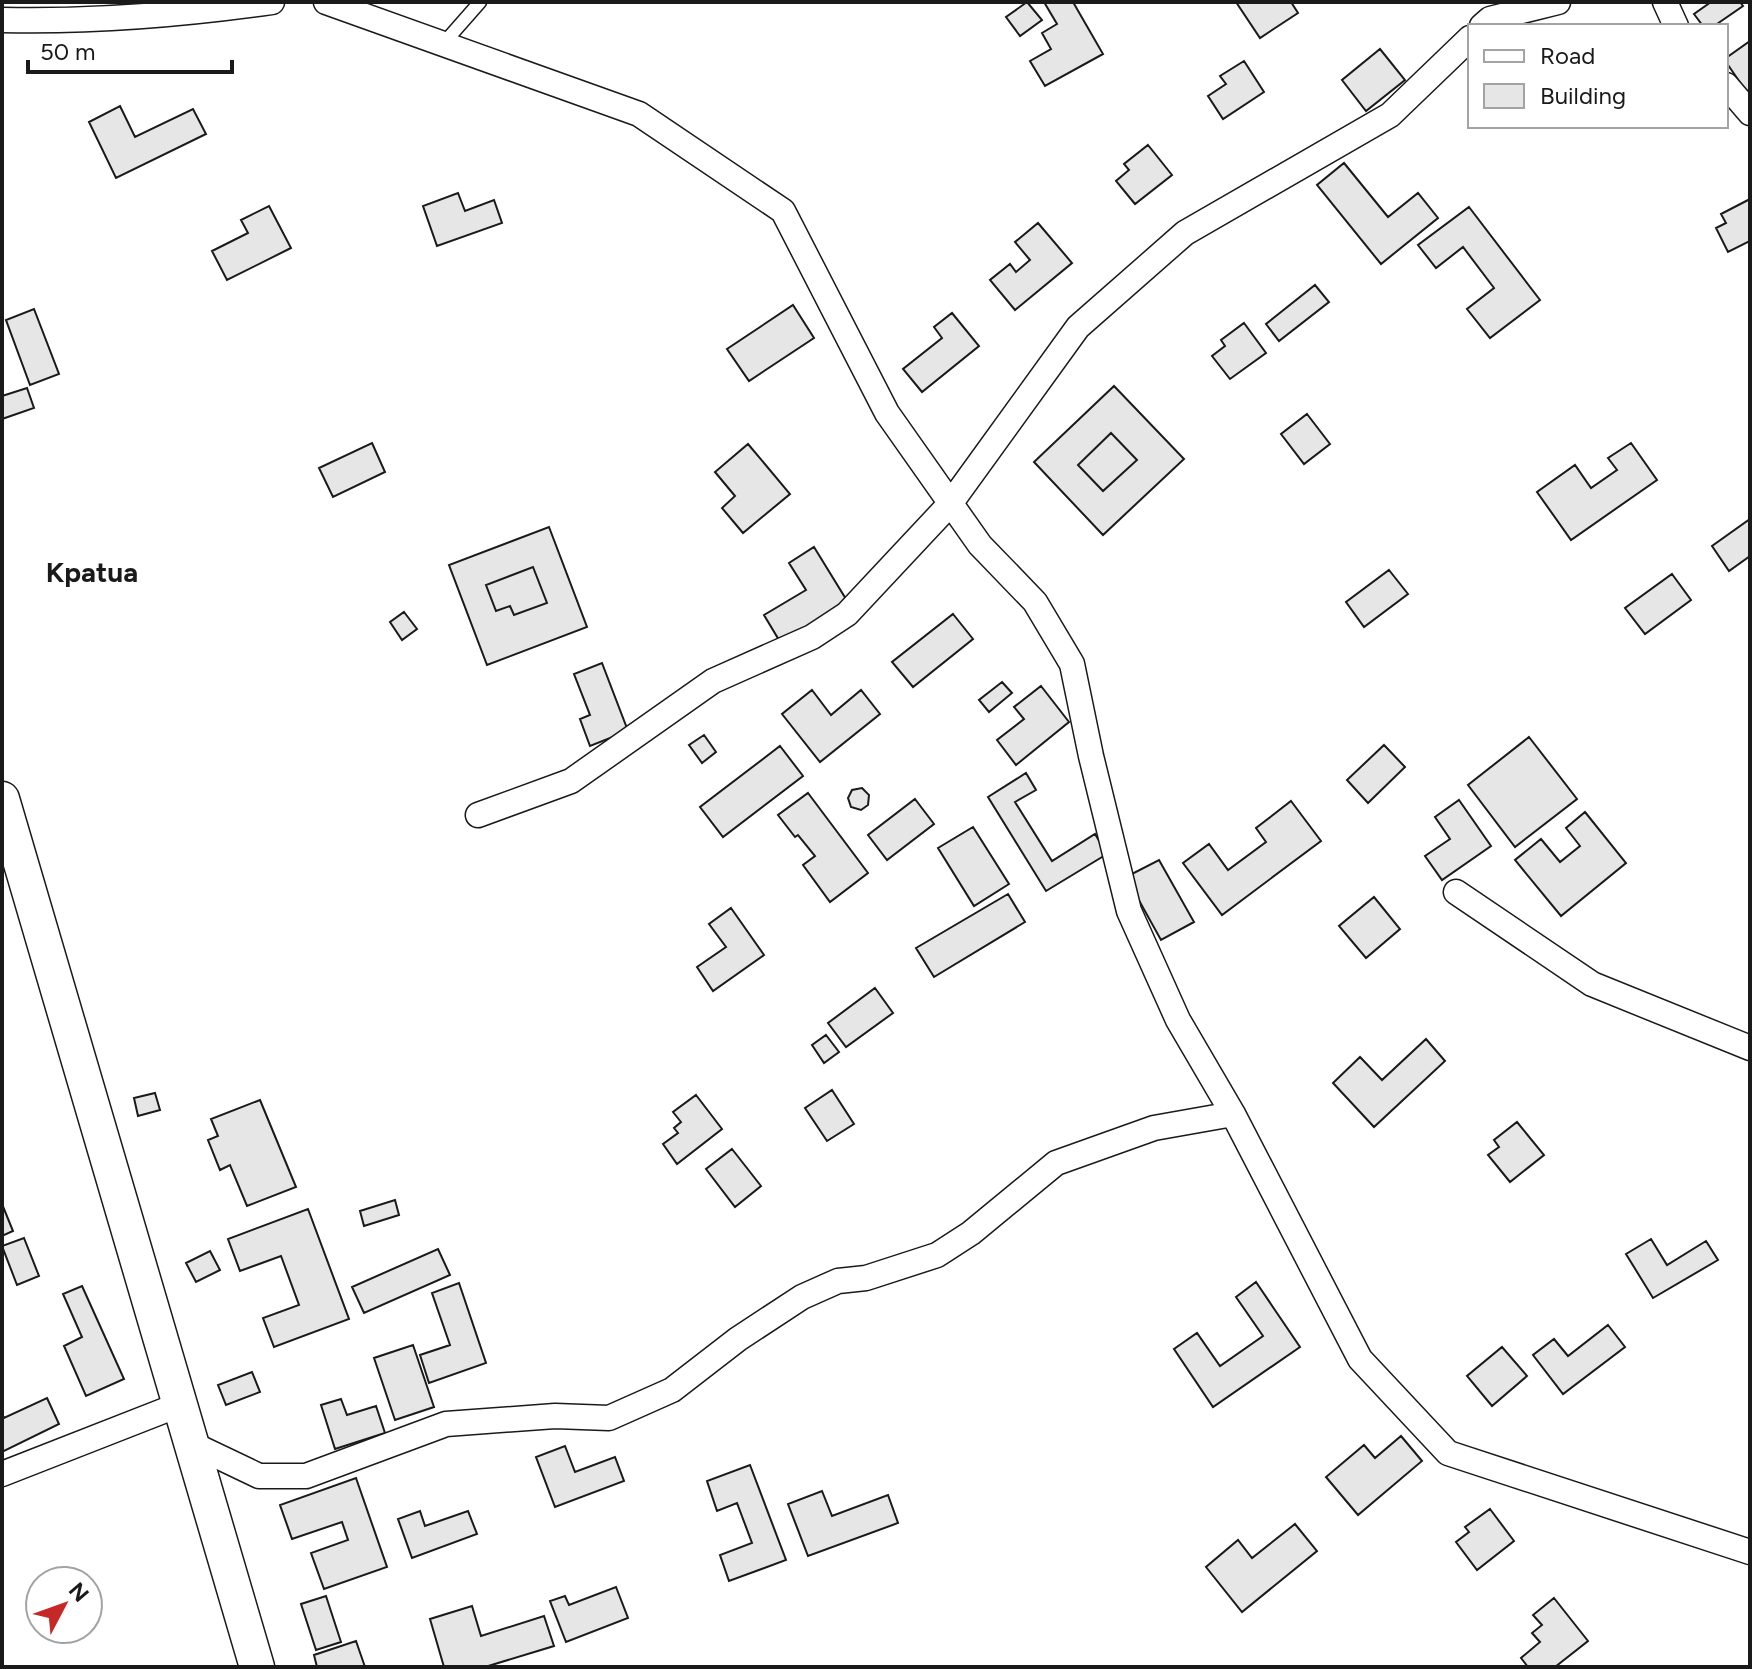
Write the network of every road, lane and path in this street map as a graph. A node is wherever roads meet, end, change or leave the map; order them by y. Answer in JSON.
{"nodes":[{"id":1,"x":272,"y":2,"type":"edge"},
{"id":2,"x":326,"y":2,"type":"edge"},
{"id":3,"x":480,"y":2,"type":"edge"},
{"id":4,"x":1558,"y":2,"type":"edge"},
{"id":5,"x":1665,"y":2,"type":"edge"},
{"id":6,"x":2,"y":20,"type":"edge"},
{"id":7,"x":1484,"y":24,"type":"edge"},
{"id":8,"x":1675,"y":24,"type":"edge"},
{"id":9,"x":1468,"y":40,"type":"edge"},
{"id":10,"x":444,"y":43,"type":"junction"},
{"id":11,"x":1728,"y":87,"type":"edge"},
{"id":12,"x":1750,"y":113,"type":"edge"},
{"id":13,"x":950,"y":504,"type":"junction"},
{"id":14,"x":2,"y":799,"type":"edge"},
{"id":15,"x":478,"y":815,"type":"dead end"},
{"id":16,"x":1456,"y":892,"type":"dead end"},
{"id":17,"x":1750,"y":1048,"type":"edge"},
{"id":18,"x":1233,"y":1114,"type":"junction"},
{"id":19,"x":181,"y":1404,"type":"junction"},
{"id":20,"x":192,"y":1444,"type":"junction"},
{"id":21,"x":2,"y":1474,"type":"edge"},
{"id":22,"x":1750,"y":1552,"type":"edge"},
{"id":23,"x":257,"y":1667,"type":"edge"}],
"edges":[{"from":1,"to":6,"type":"street"},
{"from":2,"to":10,"type":"street"},
{"from":3,"to":10,"type":"lane"},
{"from":4,"to":7,"type":"street"},
{"from":5,"to":8,"type":"street"},
{"from":9,"to":13,"type":"street"},
{"from":10,"to":13,"type":"street"},
{"from":11,"to":12,"type":"street"},
{"from":13,"to":15,"type":"street"},
{"from":13,"to":18,"type":"street"},
{"from":14,"to":19,"type":"main road"},
{"from":16,"to":17,"type":"street"},
{"from":18,"to":20,"type":"street"},
{"from":18,"to":22,"type":"street"},
{"from":19,"to":20,"type":"main road"},
{"from":19,"to":21,"type":"street"},
{"from":20,"to":23,"type":"main road"}]}
